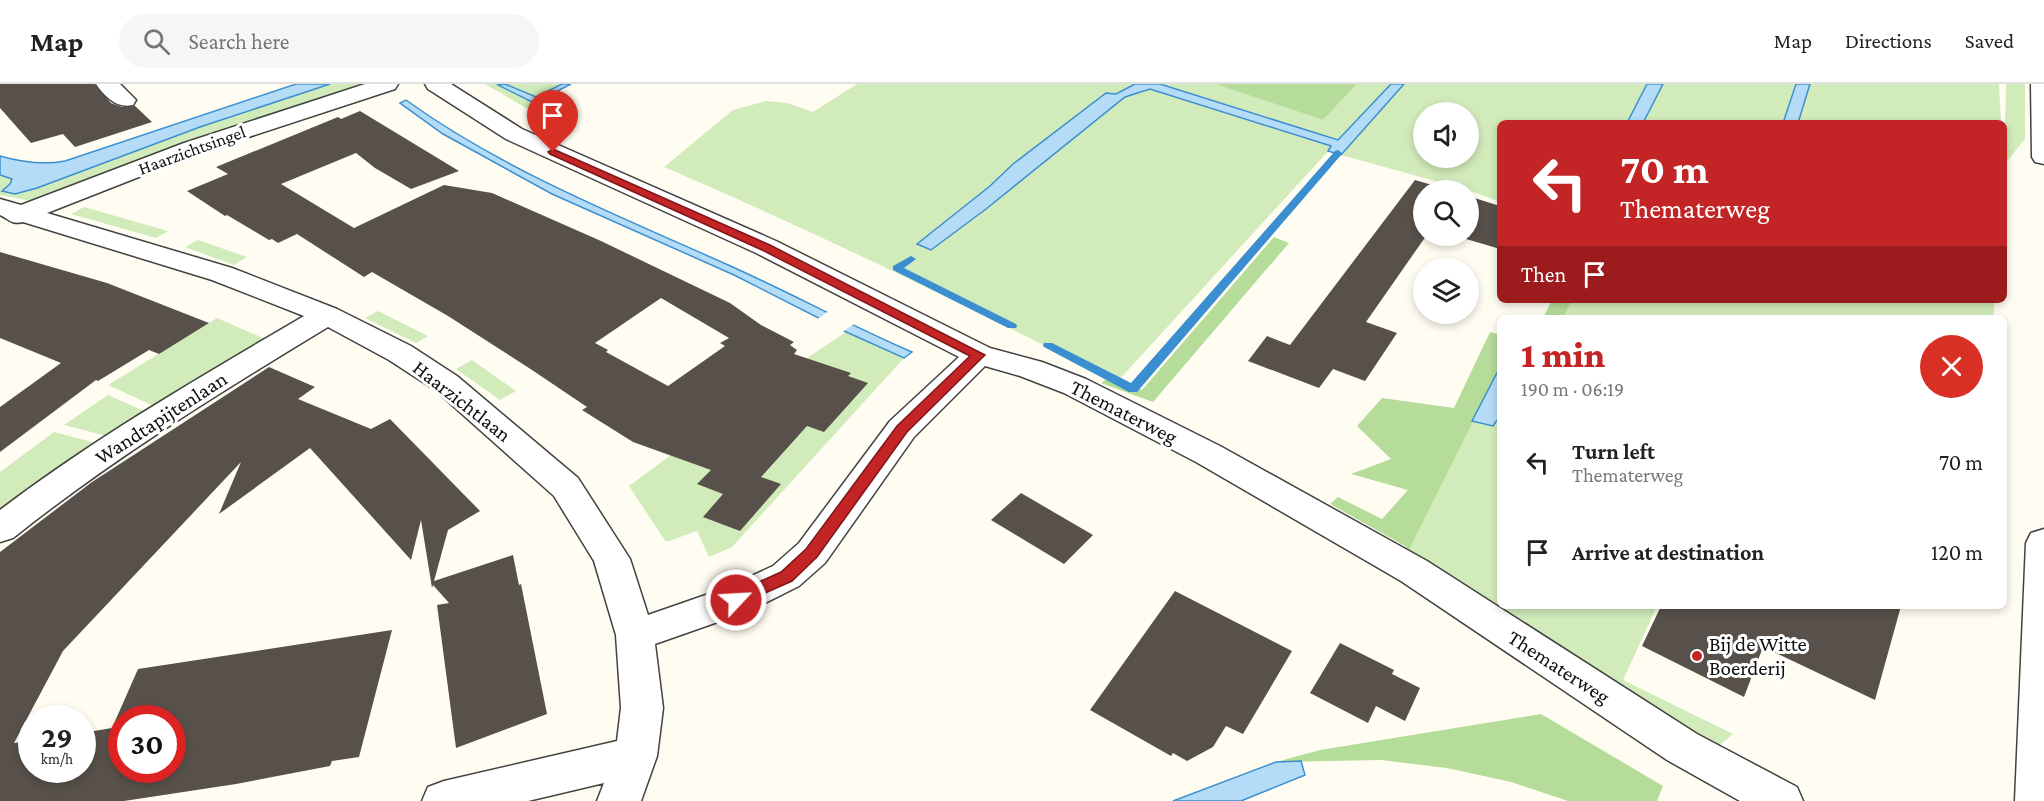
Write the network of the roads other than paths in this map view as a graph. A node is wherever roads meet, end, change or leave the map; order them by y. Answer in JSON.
{"nodes":[{"id":1,"x":106,"y":84,"type":"edge"},
{"id":2,"x":387,"y":84,"type":"edge"},
{"id":3,"x":436,"y":84,"type":"edge"},
{"id":4,"x":2042,"y":84,"type":"edge"},
{"id":5,"x":125,"y":100,"type":"dead end"},
{"id":6,"x":2044,"y":157,"type":"edge"},
{"id":7,"x":8,"y":214,"type":"edge"},
{"id":8,"x":327,"y":315,"type":"junction"},
{"id":9,"x":979,"y":355,"type":"junction"},
{"id":10,"x":0,"y":529,"type":"edge"},
{"id":11,"x":2044,"y":543,"type":"edge"},
{"id":12,"x":635,"y":635,"type":"junction"},
{"id":13,"x":636,"y":756,"type":"junction"},
{"id":14,"x":444,"y":801,"type":"edge"},
{"id":15,"x":619,"y":801,"type":"edge"},
{"id":16,"x":1781,"y":801,"type":"edge"},
{"id":17,"x":2037,"y":801,"type":"edge"}],
"edges":[{"from":1,"to":5,"type":"street"},
{"from":2,"to":7,"type":"street","name":"Haarzichtsingel"},
{"from":3,"to":9,"type":"street","name":"Thematerweg"},
{"from":4,"to":6,"type":"street"},
{"from":7,"to":8,"type":"street","name":"Haarzichtlaan"},
{"from":8,"to":10,"type":"street","name":"Wandtapijtenlaan"},
{"from":8,"to":12,"type":"street","name":"Haarzichtlaan"},
{"from":9,"to":12,"type":"street"},
{"from":9,"to":16,"type":"street","name":"Thematerweg"},
{"from":11,"to":17,"type":"street"},
{"from":12,"to":13,"type":"street","name":"Haarzichtlaan"},
{"from":13,"to":14,"type":"street"},
{"from":13,"to":15,"type":"street","name":"Haarzichtlaan"}]}
